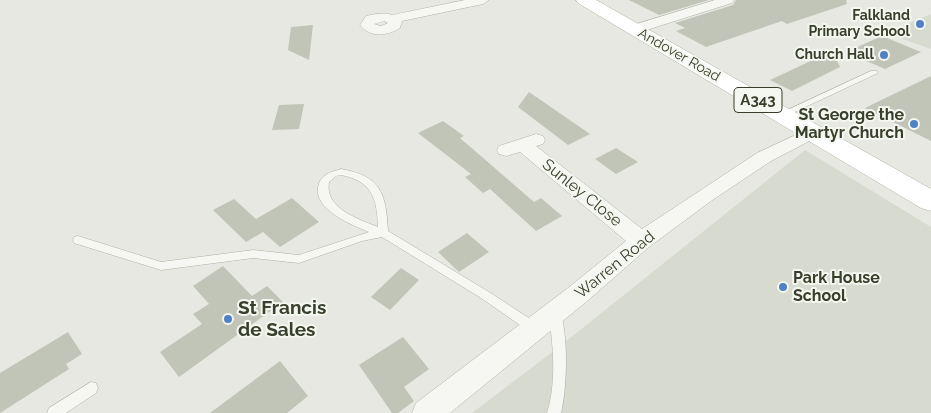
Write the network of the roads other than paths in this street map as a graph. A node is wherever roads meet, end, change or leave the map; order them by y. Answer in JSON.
{"nodes":[{"id":1,"x":483,"y":0,"type":"edge"},
{"id":2,"x":584,"y":0,"type":"edge"},
{"id":3,"x":728,"y":0,"type":"edge"},
{"id":4,"x":393,"y":19,"type":"dead end"},
{"id":5,"x":634,"y":30,"type":"junction"},
{"id":6,"x":874,"y":73,"type":"dead end"},
{"id":7,"x":783,"y":114,"type":"junction"},
{"id":8,"x":813,"y":132,"type":"junction"},
{"id":9,"x":522,"y":145,"type":"dead end"},
{"id":10,"x":931,"y":201,"type":"edge"},
{"id":11,"x":383,"y":233,"type":"junction"},
{"id":12,"x":78,"y":240,"type":"dead end"},
{"id":13,"x":641,"y":241,"type":"junction"},
{"id":14,"x":555,"y":313,"type":"junction"},
{"id":15,"x":534,"y":329,"type":"junction"},
{"id":16,"x":91,"y":388,"type":"dead end"},
{"id":17,"x":54,"y":413,"type":"edge"},
{"id":18,"x":427,"y":413,"type":"edge"},
{"id":19,"x":554,"y":413,"type":"edge"}],
"edges":[{"from":1,"to":4,"type":"street"},
{"from":2,"to":5,"type":"main road","name":"Andover Road","number":"A343"},
{"from":3,"to":5,"type":"street"},
{"from":5,"to":7,"type":"main road","name":"Andover Road","number":"A343"},
{"from":6,"to":7,"type":"lane"},
{"from":7,"to":8,"type":"main road","name":"Andover Road","number":"A343"},
{"from":8,"to":10,"type":"main road","name":"Andover Road","number":"A343"},
{"from":8,"to":13,"type":"street","name":"Warren Road"},
{"from":9,"to":13,"type":"street","name":"Sunley Close"},
{"from":11,"to":11,"type":"lane"},
{"from":11,"to":12,"type":"lane"},
{"from":11,"to":15,"type":"lane"},
{"from":13,"to":14,"type":"street","name":"Warren Road"},
{"from":14,"to":15,"type":"street","name":"Warren Road"},
{"from":14,"to":19,"type":"lane"},
{"from":15,"to":18,"type":"street","name":"Warren Road"},
{"from":16,"to":17,"type":"lane"}]}
